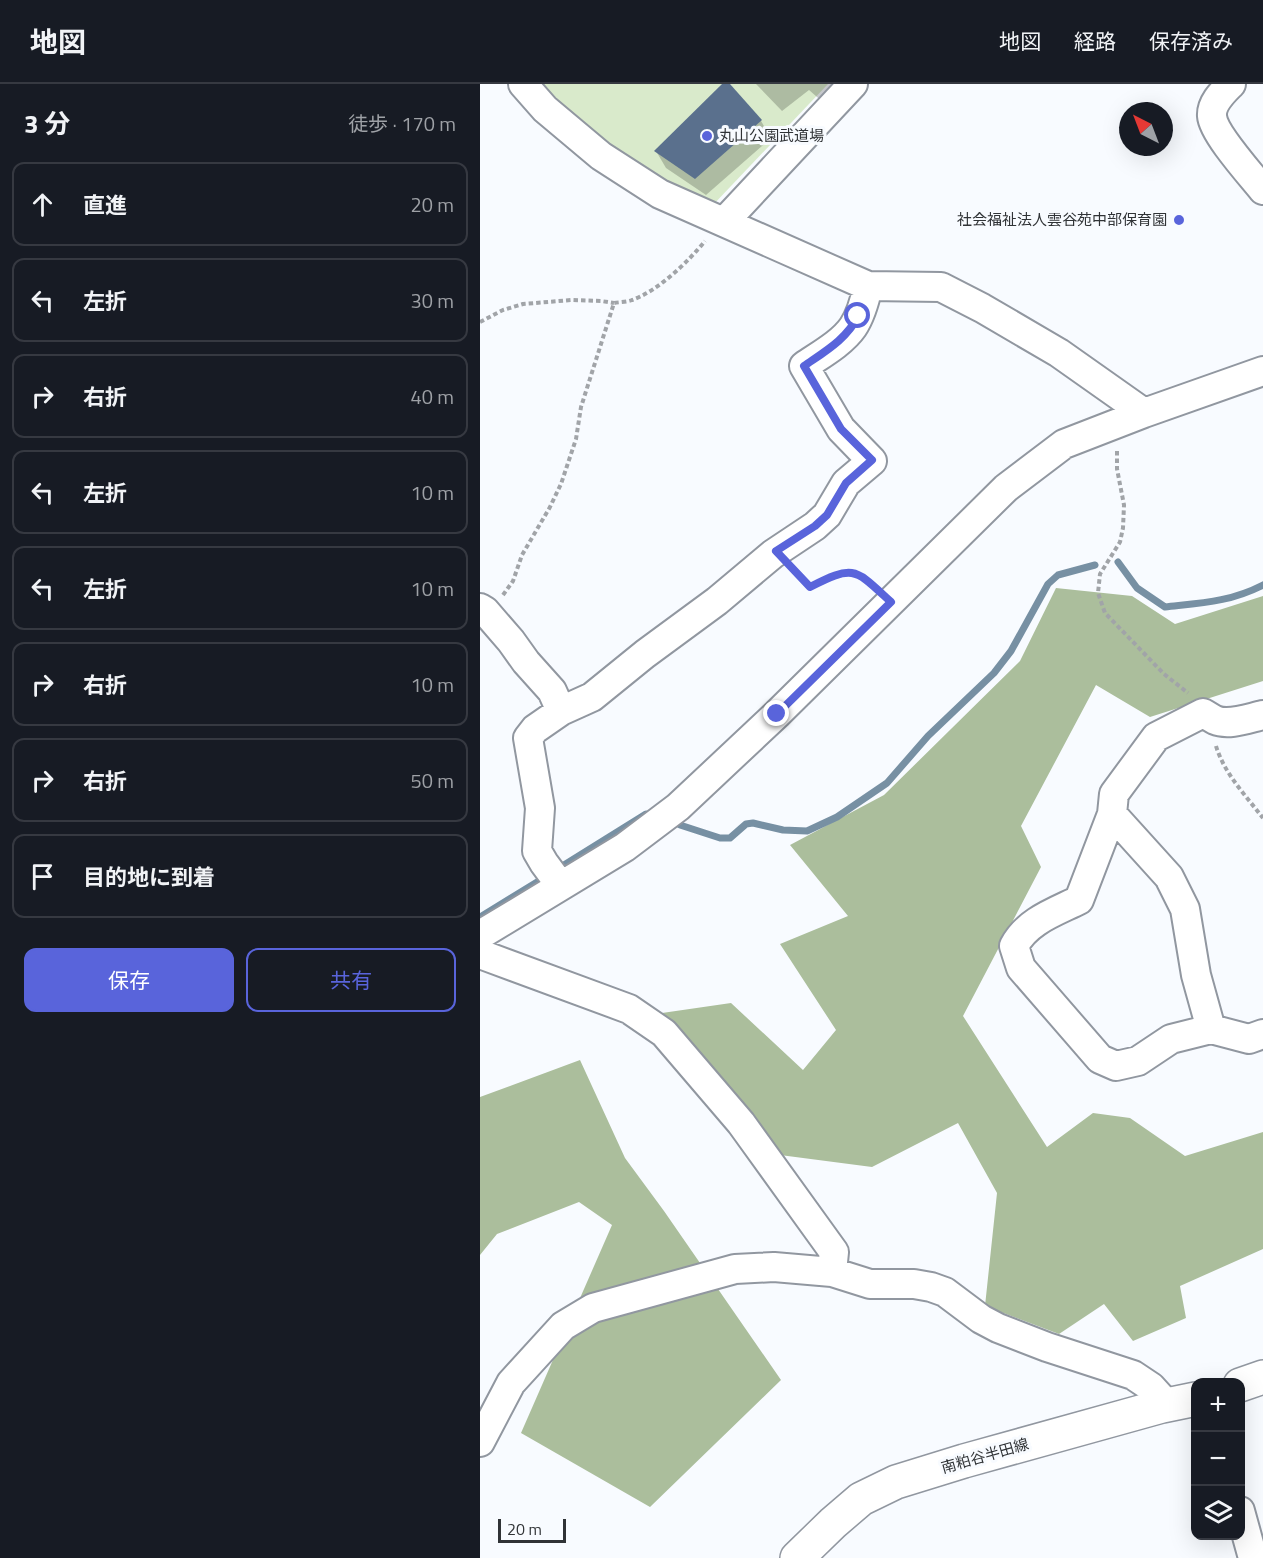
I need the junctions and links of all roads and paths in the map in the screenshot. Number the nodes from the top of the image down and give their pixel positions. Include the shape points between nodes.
1 (524, 84) edge
2 (853, 84) edge
3 (1231, 84) edge
4 (1263, 190) edge
5 (721, 221) junction
6 (867, 286) junction
7 (614, 303) junction
8 (480, 322) edge
9 (1263, 371) edge
10 (1144, 413) junction
11 (1116, 424) junction
12 (776, 551) junction
13 (891, 602) junction
14 (483, 610) edge
15 (561, 711) junction
16 (1263, 715) edge
17 (1209, 716) junction
18 (1112, 813) junction
19 (1263, 818) edge
20 (561, 886) junction
21 (480, 935) edge
22 (480, 954) edge
23 (1211, 1029) junction
24 (1263, 1034) edge
25 (832, 1272) junction
26 (1263, 1377) edge
27 (1245, 1383) edge
28 (1191, 1400) edge
29 (1162, 1407) junction
30 (480, 1442) edge
31 (1245, 1529) edge
32 (797, 1558) edge
33 (1253, 1558) edge

1 - 5 street via 545,109 601,156 660,194
2 - 5 street
3 - 4 street via 1214,106 1212,116 1217,132
5 - 6 street
5 - 7 path via 696,252 662,282 632,300
6 - 10 street via 941,287 1059,353
6 - 12 street via 864,305 853,327 804,366 841,429 872,460 846,483 821,521
7 - 8 path via 571,300 524,304
7 - 14 path via 561,484 522,555 513,581 493,609
9 - 10 street
10 - 11 street
11 - 13 street via 1064,444 1006,488
11 - 17 path via 1123,528 1120,542 1100,573 1098,593 1105,614
12 - 13 path via 810,587 836,575 855,573
12 - 15 street via 592,697
13 - 20 street via 678,807 625,847
14 - 15 street via 552,691
15 - 20 street via 528,738 540,808 537,850
16 - 17 street via 1223,722
17 - 18 street via 1156,737 1114,794
17 - 19 path via 1220,758
18 - 23 street via 1169,877 1185,909 1196,975
18 - 23 street via 1079,900 1037,921 1019,936 1014,946 1021,968 1100,1059 1116,1066 1138,1061 1171,1039
20 - 21 street
22 - 25 street via 629,1009 664,1033 741,1123 804,1209 834,1252
23 - 24 street via 1249,1039
25 - 29 street via 870,1284 914,1284 945,1292 998,1328 1133,1375 1161,1398
25 - 30 street via 774,1267 735,1269 593,1308 563,1326 511,1383
26 - 27 main road
28 - 29 main road, 南粕谷半田線
29 - 32 main road, 南粕谷半田線 via 896,1482 861,1499
31 - 33 street

